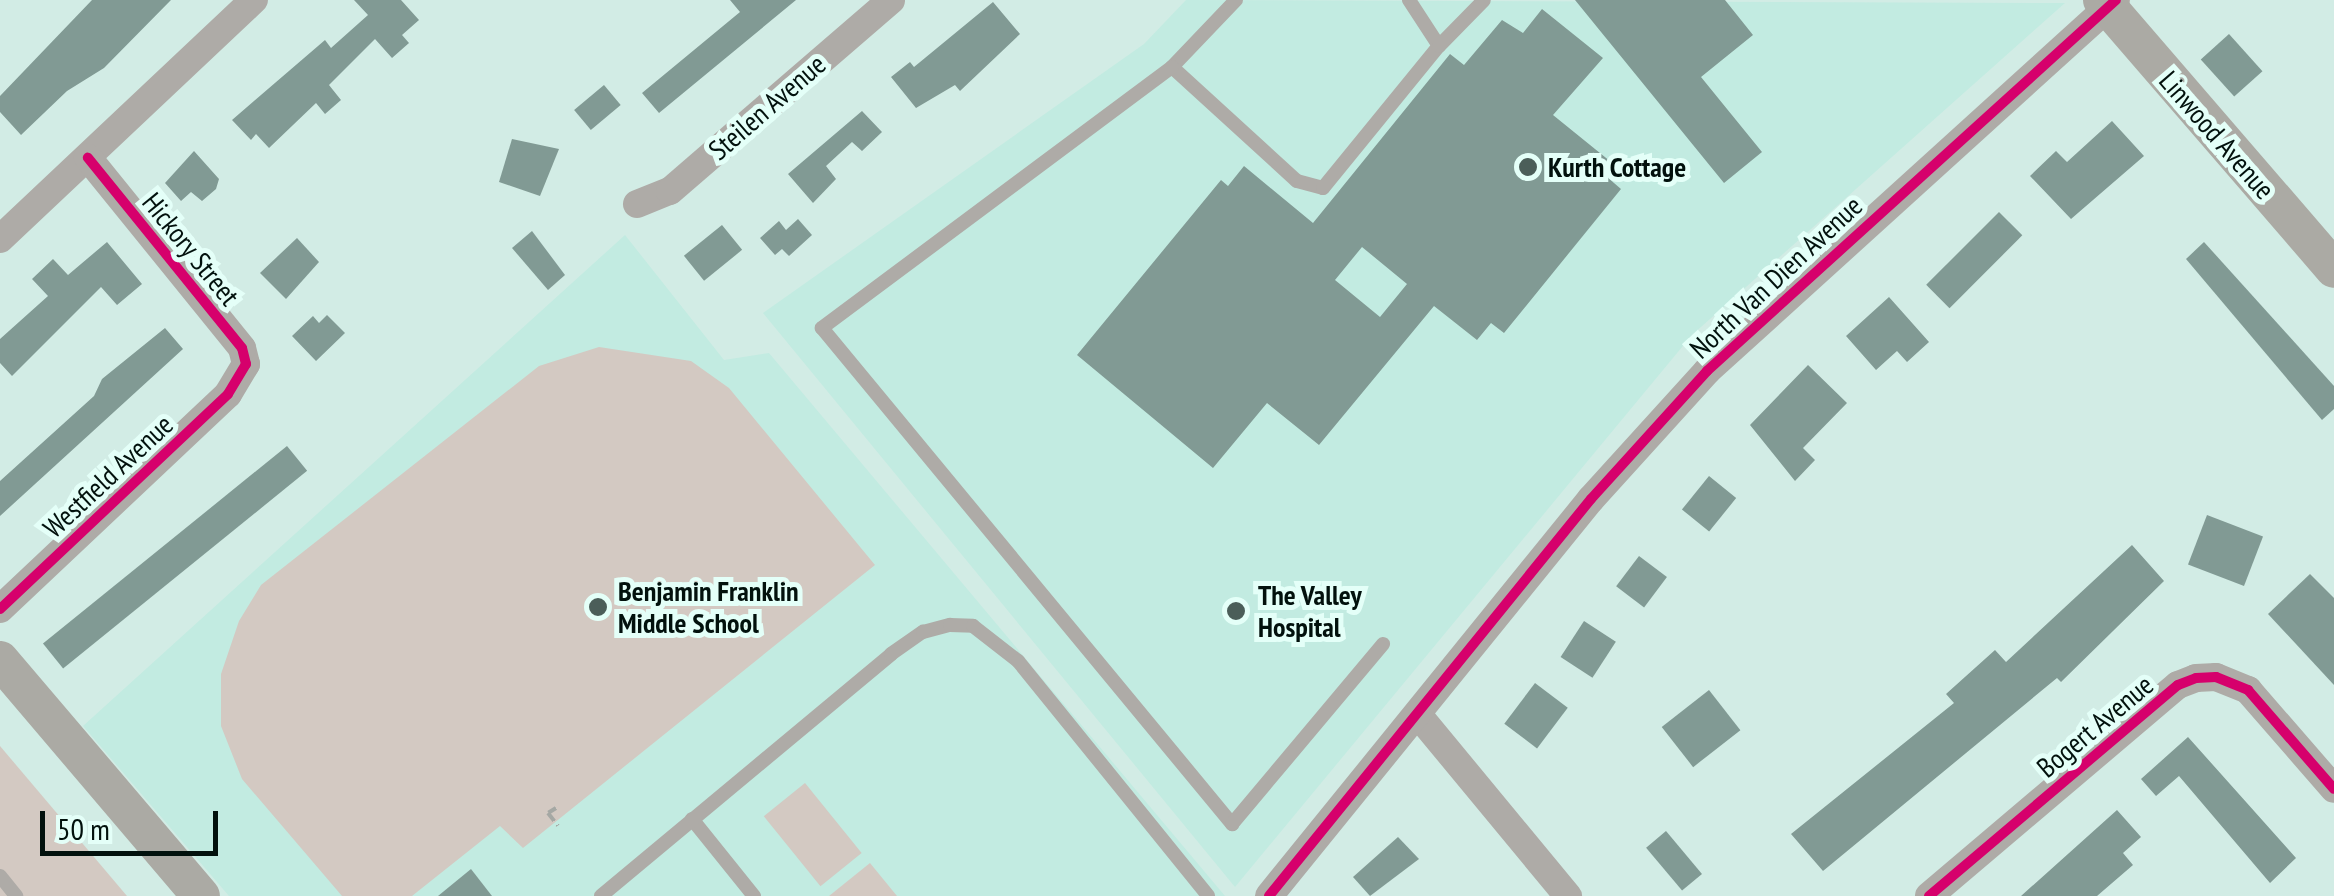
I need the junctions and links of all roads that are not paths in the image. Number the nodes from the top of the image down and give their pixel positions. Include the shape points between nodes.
1 (254, 0) edge
2 (891, 0) edge
3 (1236, 0) edge
4 (1409, 0) edge
5 (1484, 0) edge
6 (2109, 2) edge
7 (1440, 46) junction
8 (1172, 68) junction
9 (88, 158) junction
10 (637, 204) dead end
11 (0, 239) edge
12 (2334, 269) edge
13 (243, 374) joint
14 (0, 608) edge
15 (1382, 644) dead end
16 (0, 660) edge
17 (1419, 716) junction
18 (2334, 790) edge
19 (692, 819) junction
20 (0, 876) edge
21 (13, 894) edge
22 (201, 896) edge
23 (601, 896) edge
24 (754, 896) edge
25 (1208, 896) edge
26 (1269, 896) edge
27 (1568, 896) edge
28 (1929, 896) edge

1 - 9 street
2 - 10 street, Steilen Avenue via 670,191
3 - 8 lane
4 - 7 lane
5 - 7 lane
6 - 12 main road, Linwood Avenue
6 - 17 street, North Van Dien Avenue via 1708,371 1591,499
7 - 8 lane via 1323,188 1297,182
8 - 15 lane via 822,328 1232,824
9 - 11 street
9 - 13 street, Hickory Street via 242,348
13 - 14 street, Westfield Avenue
16 - 22 main road
17 - 26 street, North Van Dien Avenue
17 - 27 street
18 - 28 street, Bogert Avenue via 2248,690 2216,676 2196,678 2178,686
19 - 23 lane
19 - 24 lane
19 - 25 lane via 923,632 973,626 1018,662
20 - 21 lane

